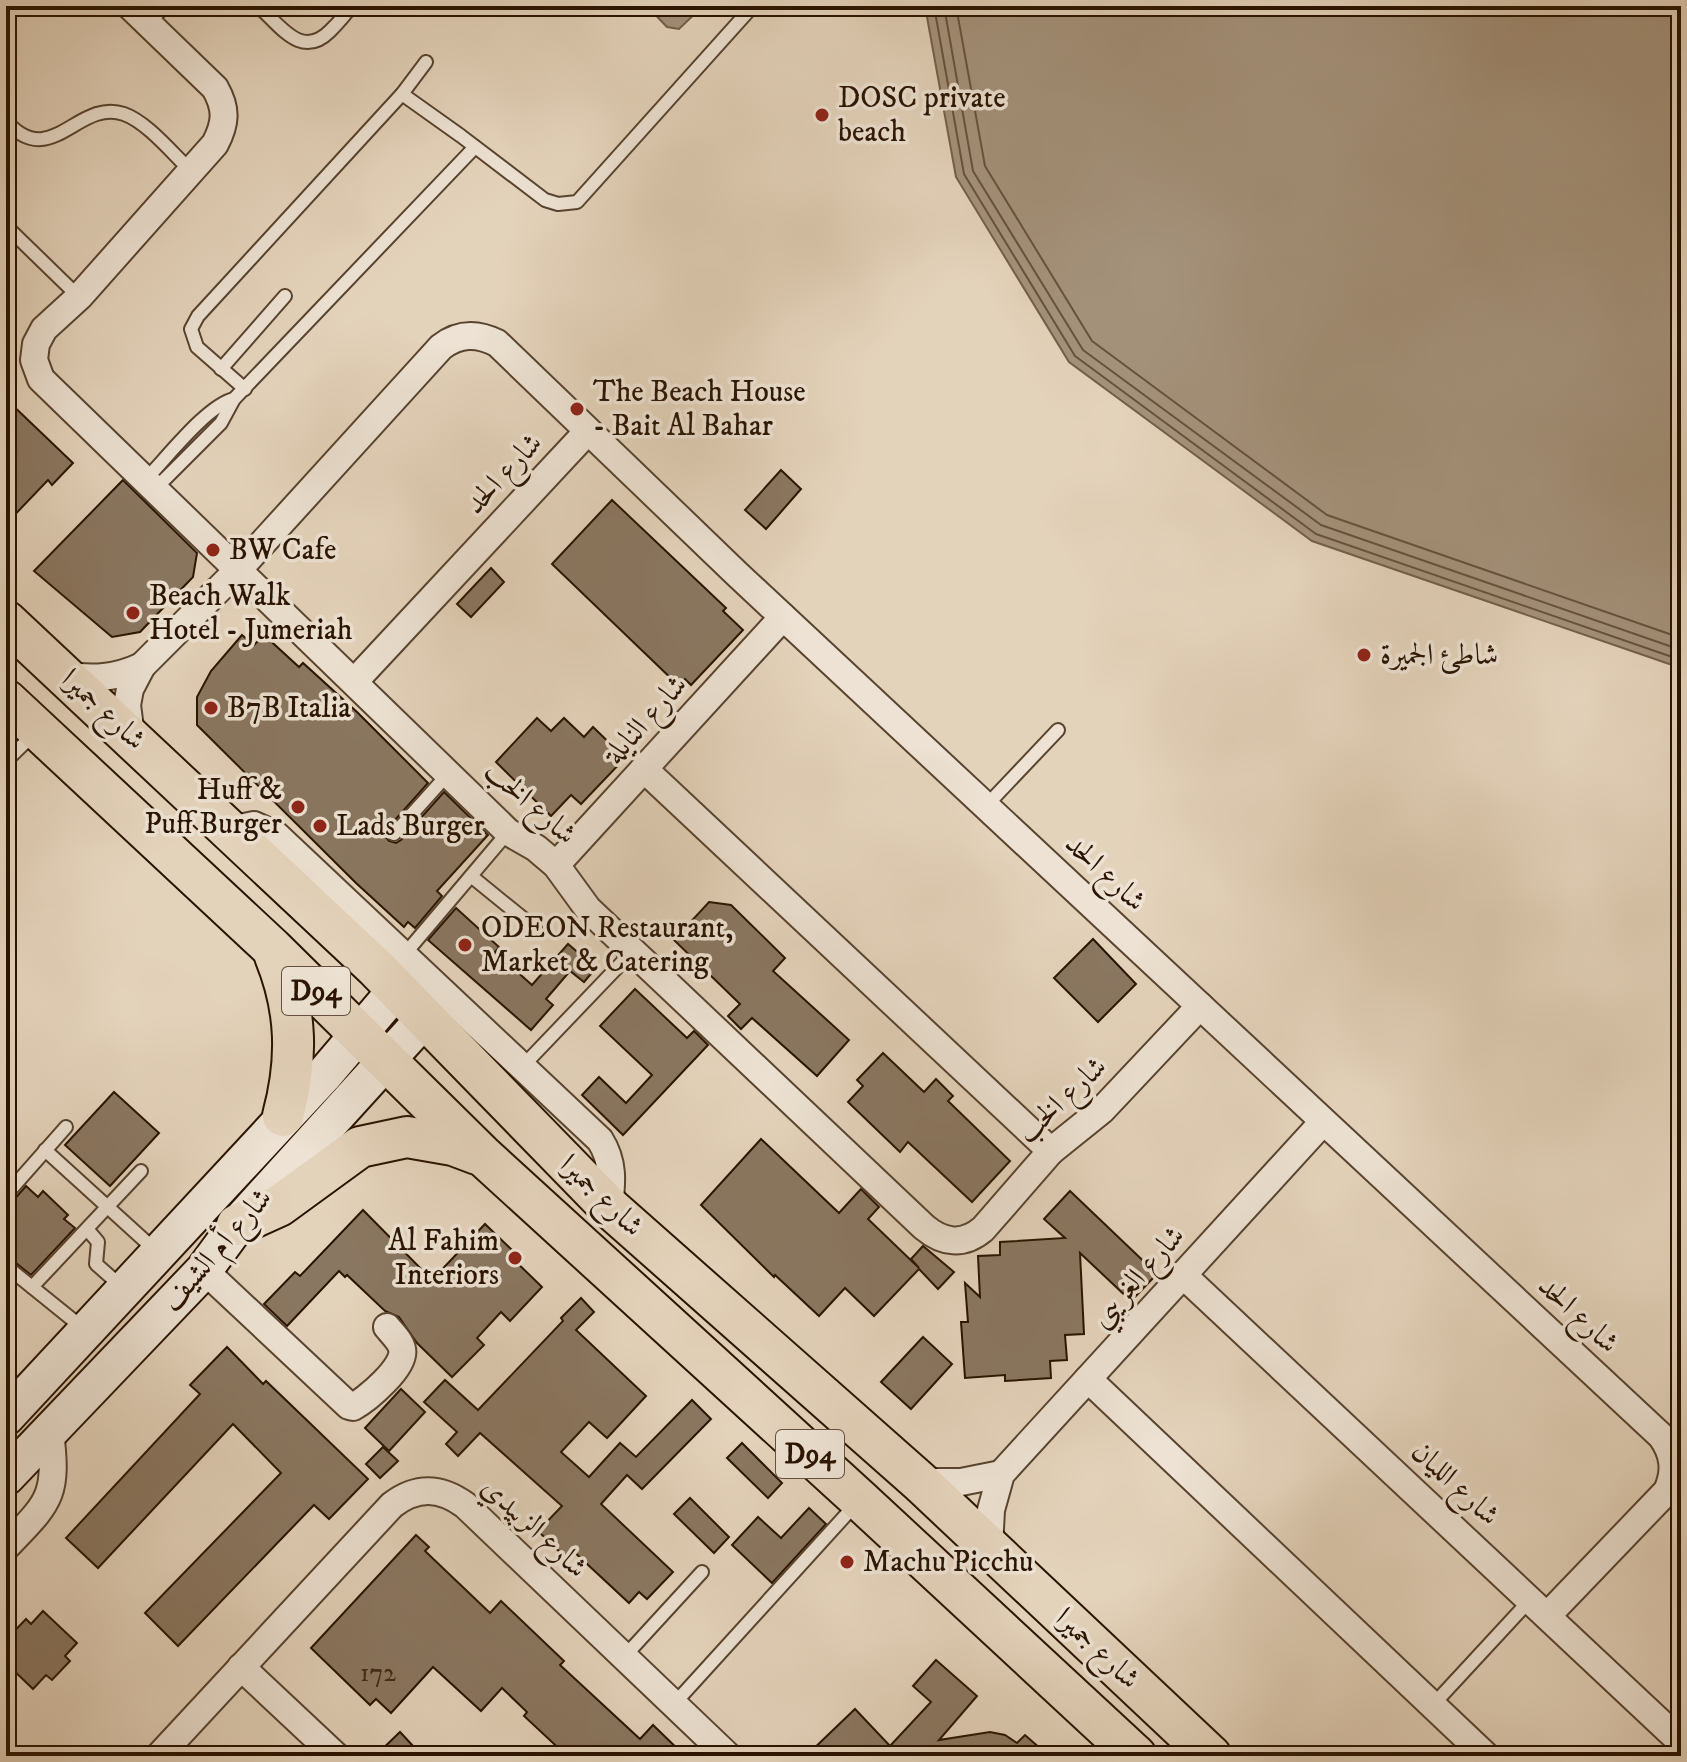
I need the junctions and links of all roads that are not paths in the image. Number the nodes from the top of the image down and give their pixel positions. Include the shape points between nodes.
1 (351, 6) edge
2 (753, 6) edge
3 (265, 8) edge
4 (148, 12) edge
5 (426, 62) dead end
6 (402, 94) junction
7 (6, 121) edge
8 (475, 147) junction
9 (191, 171) junction
10 (6, 226) edge
11 (285, 296) dead end
12 (79, 297) junction
13 (221, 369) junction
14 (245, 389) junction
15 (588, 431) junction
16 (150, 484) junction
17 (238, 570) junction
18 (783, 617) junction
19 (6, 621) edge
20 (142, 666) junction
21 (65, 675) junction
22 (354, 682) junction
23 (6, 700) edge
24 (38, 730) junction
25 (1058, 730) dead end
26 (131, 736) junction
27 (6, 761) edge
28 (644, 769) junction
29 (448, 774) junction
30 (986, 806) junction
31 (508, 832) junction
32 (394, 834) dead end
33 (556, 865) junction
34 (471, 876) junction
35 (535, 928) dead end
36 (272, 948) junction
37 (632, 952) junction
38 (400, 972) junction
39 (1200, 1006) junction
40 (425, 1018) junction
41 (373, 1048) junction
42 (522, 1067) junction
43 (283, 1116) junction
44 (1323, 1122) junction
45 (66, 1127) dead end
46 (45, 1150) junction
47 (1051, 1151) junction
48 (482, 1155) junction
49 (141, 1171) dead end
50 (6, 1195) edge
51 (106, 1206) junction
52 (609, 1207) junction
53 (237, 1225) junction
54 (87, 1229) junction
55 (157, 1253) junction
56 (6, 1266) edge
57 (204, 1270) junction
58 (1183, 1275) junction
59 (32, 1287) junction
60 (124, 1289) junction
61 (387, 1327) dead end
62 (86, 1330) junction
63 (1088, 1379) junction
64 (19, 1391) edge
65 (6, 1417) edge
66 (50, 1431) junction
67 (1677, 1464) edge
68 (1001, 1474) junction
69 (6, 1477) edge
70 (920, 1482) junction
71 (860, 1500) junction
72 (6, 1547) edge
73 (989, 1547) junction
74 (702, 1572) dead end
75 (1539, 1607) junction
76 (624, 1657) junction
77 (241, 1667) junction
78 (674, 1704) junction
79 (1432, 1706) junction
80 (1681, 1742) edge
81 (159, 1756) edge
82 (336, 1756) edge
83 (728, 1756) edge
84 (1136, 1756) edge
85 (1211, 1756) edge
86 (1486, 1756) edge

1 - 3 lane via 323,38 305,43 289,36
2 - 8 lane via 577,202 545,200
4 - 9 street via 222,100 223,130
5 - 6 lane
6 - 8 lane
6 - 13 lane via 198,316 192,339
7 - 9 lane via 40,139 55,138 90,114 124,114
8 - 14 lane
9 - 12 street
10 - 12 lane
11 - 13 lane
12 - 16 street, شارع الخب via 44,329 36,344 34,360 41,379
13 - 14 lane
14 - 16 lane via 221,423
15 - 17 street via 497,343 478,336 458,337 441,347
15 - 18 street, شارع الحد
15 - 22 street, شارع الحد
16 - 17 street, شارع الخب
17 - 20 street
17 - 22 street, شارع الخب
18 - 28 street, شارع النايلة
18 - 30 street, شارع الحد
19 - 21 main road, شارع جميرا / D94
20 - 21 street via 97,679
20 - 26 street via 127,705
21 - 26 main road, شارع جميرا / D94
22 - 29 street, شارع الخب
23 - 24 main road, شارع جميرا / D94
24 - 27 lane
24 - 36 main road, شارع جميرا / D94
25 - 30 lane
26 - 38 main road, شارع جميرا / D94 via 230,830
28 - 33 street, شارع النايلة
28 - 47 street
29 - 31 street, شارع الخب
29 - 32 lane
30 - 39 street, شارع الحد
31 - 33 street, شارع الخب
31 - 34 lane
33 - 37 street, شارع الخب via 583,904
34 - 35 lane
34 - 38 lane
36 - 41 main road, شارع جميرا / D94
36 - 43 main road via 293,1013 292,1083
37 - 42 lane
37 - 47 street, شارع الخب via 934,1236 955,1241 975,1236
38 - 40 main road, شارع جميرا / D94
38 - 41 main road, شارع أم الشيف
38 - 42 street
39 - 44 street, شارع الحد
39 - 47 street, شارع الخب via 1102,1110
40 - 41 main road, شارع أم الشيف
40 - 52 main road, شارع جميرا / D94
41 - 43 main road, شارع أم الشيف
41 - 48 main road, شارع جميرا / D94
41 - 53 main road, شارع أم الشيف
42 - 52 street via 604,1147 612,1166
43 - 55 main road, شارع أم الشيف
44 - 58 street, شارع الغريبي
44 - 67 street, شارع الحد via 1661,1436
45 - 46 lane
46 - 50 lane
46 - 51 lane
48 - 53 main road via 427,1139 380,1141 360,1147 279,1206
48 - 71 main road, شارع جميرا / D94
49 - 51 lane
51 - 54 lane
51 - 55 lane
52 - 70 main road, شارع جميرا / D94
53 - 57 main road, شارع أم الشيف
54 - 59 lane
54 - 60 lane via 98,1242 96,1264
55 - 60 main road, شارع أم الشيف
56 - 59 lane
57 - 61 street via 349,1406 366,1399 402,1359 402,1349
57 - 66 main road, شارع أم الشيف
58 - 63 street, شارع الغريبي
58 - 75 street, شارع الليان
59 - 62 lane
60 - 62 main road, شارع أم الشيف
62 - 64 main road, شارع أم الشيف
63 - 68 street, شارع الغريبي
63 - 79 street
64 - 65 main road, شارع أم الشيف
66 - 69 main road, شارع أم الشيف
66 - 72 street via 54,1461 49,1494 44,1507
67 - 75 street, شارع الحد via 1667,1491
68 - 70 street via 961,1482
68 - 73 street, شارع الغريبي via 991,1510
70 - 73 main road, شارع جميرا / D94
71 - 78 lane
71 - 84 main road, شارع جميرا / D94
73 - 85 main road, شارع جميرا / D94
74 - 76 lane
75 - 79 lane
75 - 80 street, شارع الليان
76 - 77 street, شارع الزبيدي via 465,1505 444,1493 420,1491 392,1505
76 - 78 street, شارع الزبيدي
77 - 81 street, شارع الزبيدي
77 - 82 street
78 - 83 street, شارع الزبيدي
79 - 86 street

